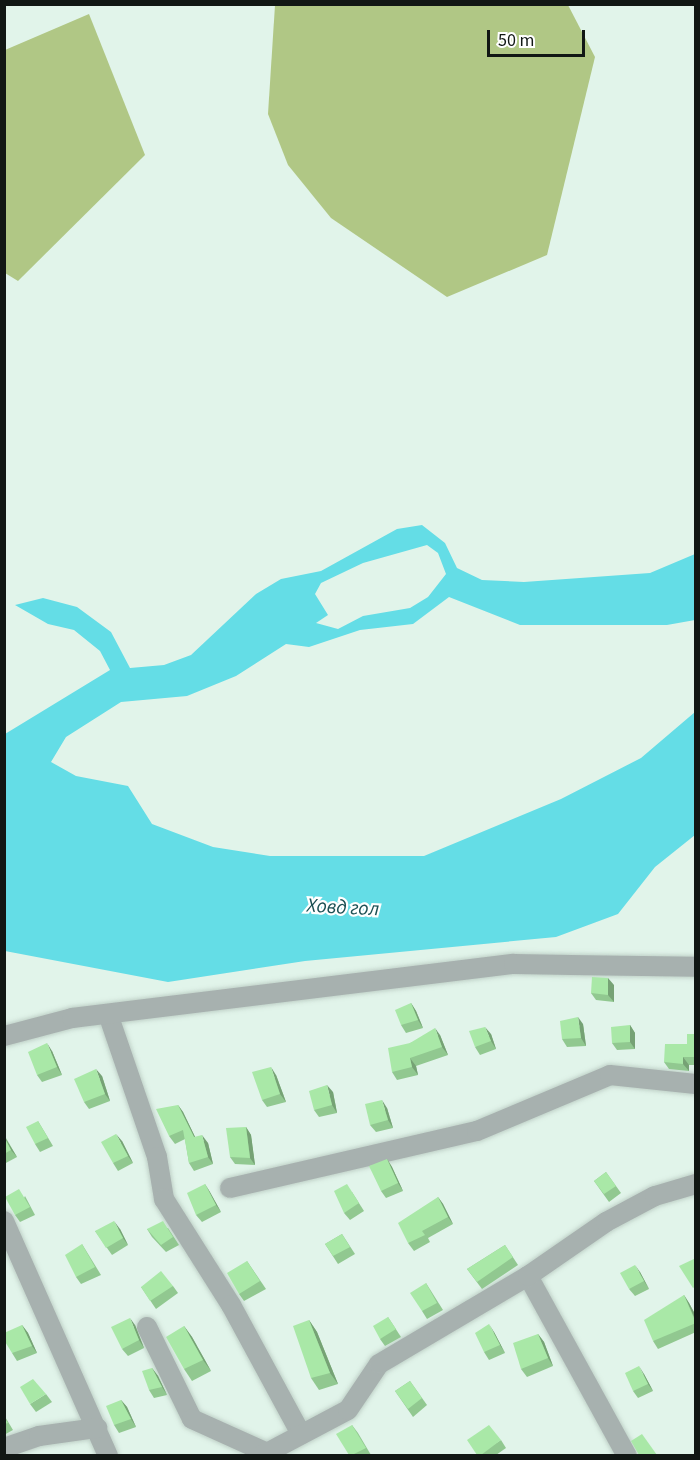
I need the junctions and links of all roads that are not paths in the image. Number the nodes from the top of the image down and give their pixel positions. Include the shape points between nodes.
1 (696, 967) edge
2 (108, 1014) junction
3 (4, 1036) edge
4 (696, 1084) edge
5 (696, 1184) edge
6 (230, 1188) dead end
7 (4, 1221) edge
8 (528, 1276) junction
9 (147, 1328) dead end
10 (97, 1428) junction
11 (301, 1434) junction
12 (4, 1448) edge
13 (263, 1454) edge
14 (108, 1455) edge
15 (627, 1455) edge

1 - 2 street via 514,964
2 - 3 street
2 - 11 street via 157,1157 164,1198 231,1305
4 - 6 street via 610,1075 477,1131
5 - 8 street via 655,1196 606,1222
7 - 10 street
8 - 11 street via 379,1364 348,1410
8 - 15 street
9 - 13 street via 192,1419
10 - 12 street via 39,1436
10 - 14 street
11 - 13 street

